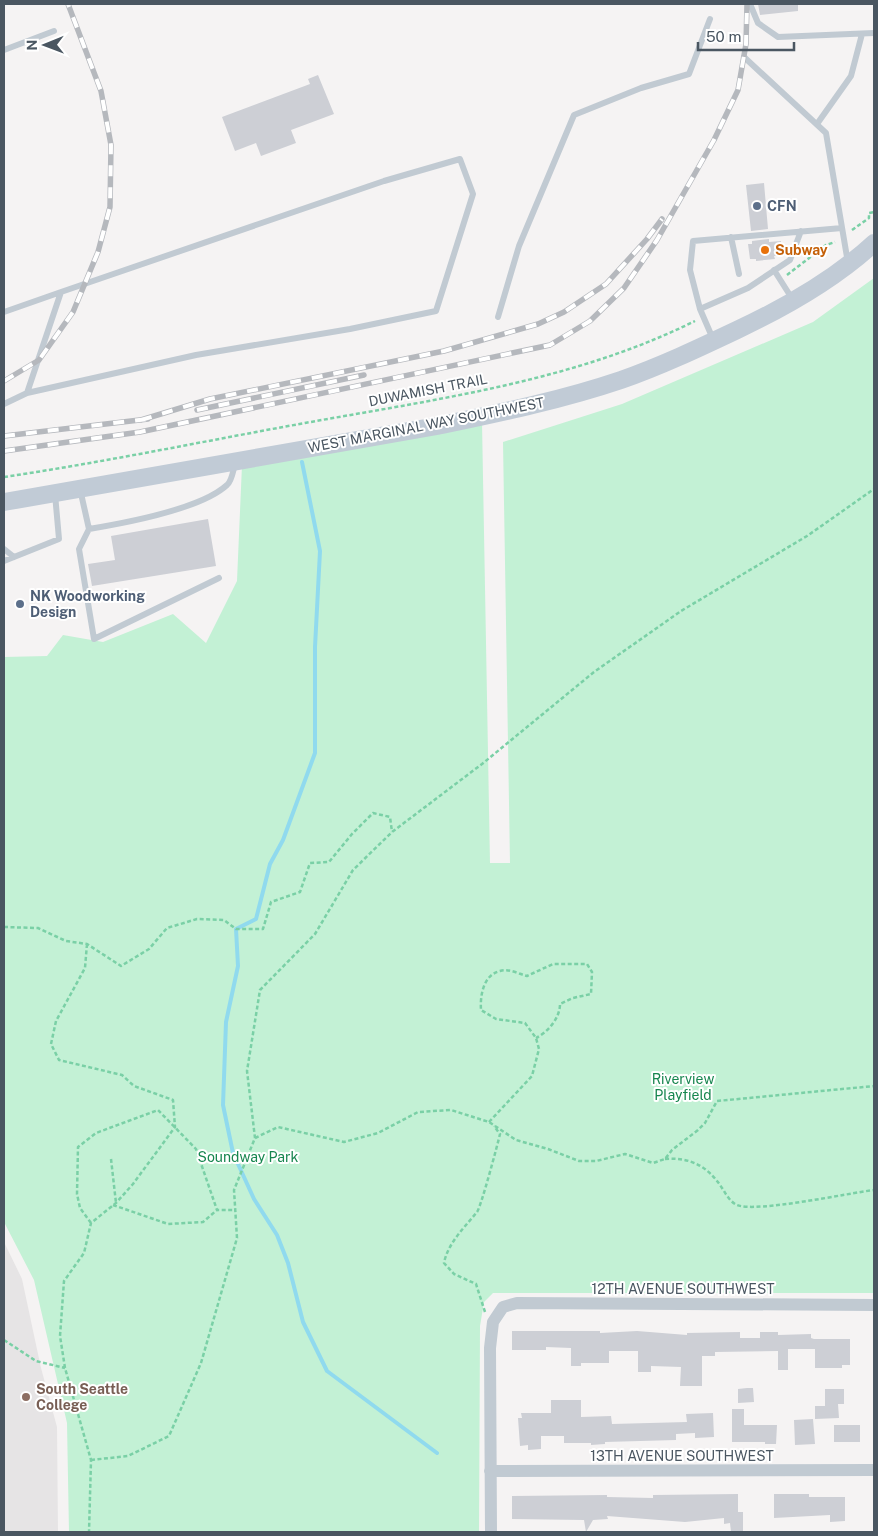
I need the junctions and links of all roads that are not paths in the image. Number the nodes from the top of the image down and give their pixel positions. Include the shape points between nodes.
1 (750, 4) edge
2 (710, 19) dead end
3 (54, 31) dead end
4 (874, 33) edge
5 (862, 34) junction
6 (4, 50) edge
7 (744, 57) dead end
8 (817, 124) junction
9 (842, 228) junction
10 (801, 231) junction
11 (731, 237) junction
12 (874, 243) edge
13 (849, 267) junction
14 (774, 270) junction
15 (739, 274) dead end
16 (61, 292) junction
17 (793, 301) junction
18 (700, 309) junction
19 (4, 312) edge
20 (498, 317) dead end
21 (714, 341) junction
22 (27, 393) junction
23 (4, 404) edge
24 (236, 461) junction
25 (80, 488) junction
26 (55, 493) junction
27 (4, 502) edge
28 (89, 528) junction
29 (4, 549) edge
30 (14, 557) junction
31 (4, 561) edge
32 (219, 578) dead end
33 (874, 1305) edge
34 (874, 1470) edge
35 (490, 1471) junction
36 (491, 1532) edge

1 - 5 lane via 758,23 778,37
2 - 20 lane via 689,74 641,88 574,115 519,246
3 - 6 lane
4 - 5 lane
5 - 8 lane via 851,76
7 - 8 lane
8 - 9 lane via 826,133
9 - 10 lane
9 - 13 lane
10 - 11 lane
10 - 14 lane via 790,260
11 - 15 lane
11 - 18 lane via 693,241 690,270
12 - 13 main road, WEST MARGINAL WAY SOUTHWEST
13 - 17 main road, WEST MARGINAL WAY SOUTHWEST
14 - 17 lane
14 - 18 lane via 748,288
16 - 19 lane
16 - 22 lane
16 - 22 lane via 460,159 473,194 436,310 196,356
17 - 21 main road, WEST MARGINAL WAY SOUTHWEST
18 - 21 lane
21 - 24 main road, WEST MARGINAL WAY SOUTHWEST via 621,380 502,413
22 - 23 lane
24 - 25 main road, WEST MARGINAL WAY SOUTHWEST
24 - 28 lane via 229,484 213,495 183,507
25 - 26 main road, WEST MARGINAL WAY SOUTHWEST
25 - 28 lane
26 - 27 main road, WEST MARGINAL WAY SOUTHWEST
26 - 30 lane via 59,539
28 - 32 lane via 79,549 94,639
29 - 30 lane
30 - 31 lane
33 - 35 street, 12TH AVENUE SOUTHWEST via 517,1303 502,1307 496,1316 490,1348
34 - 35 street, 13TH AVENUE SOUTHWEST
35 - 36 street

